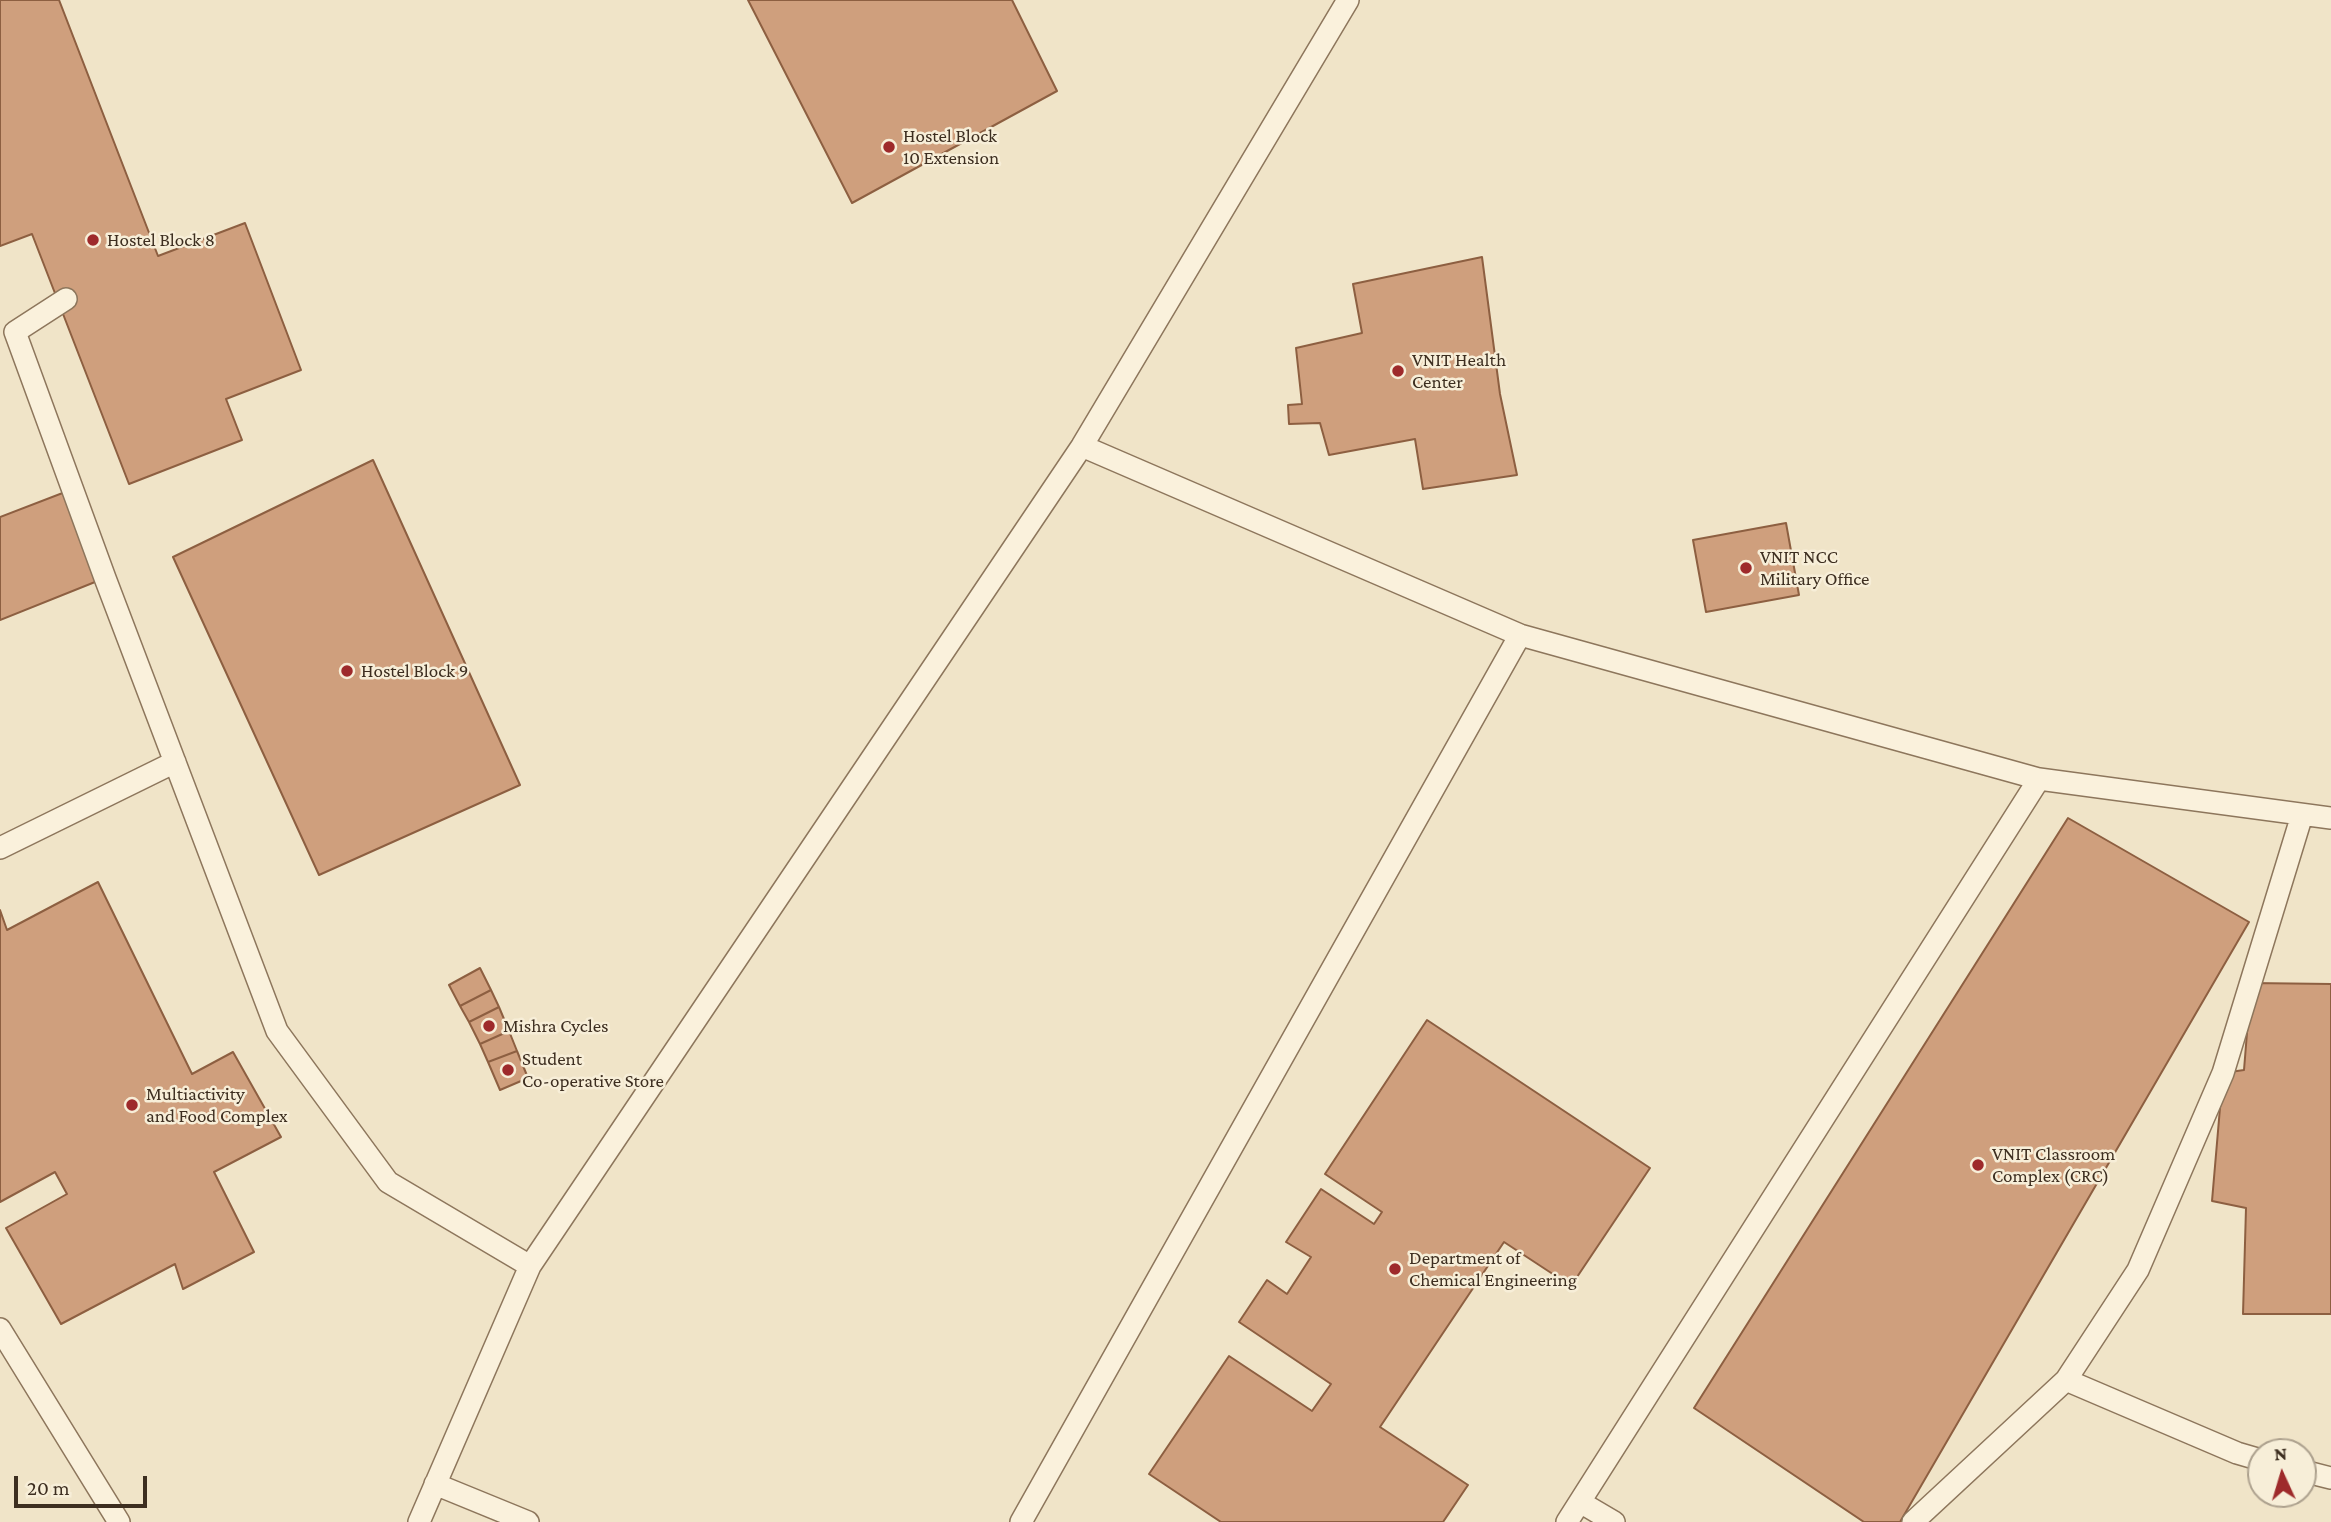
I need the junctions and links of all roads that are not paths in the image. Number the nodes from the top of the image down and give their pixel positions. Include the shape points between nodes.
1 (1348, 0) edge
2 (66, 299) dead end
3 (1082, 446) junction
4 (1520, 635) junction
5 (176, 762) junction
6 (2039, 779) junction
7 (2302, 815) junction
8 (2331, 818) edge
9 (0, 848) edge
10 (530, 1266) junction
11 (0, 1329) edge
12 (2066, 1380) junction
13 (2247, 1456) edge
14 (435, 1484) junction
15 (1580, 1502) junction
16 (119, 1522) edge
17 (419, 1522) edge
18 (528, 1522) edge
19 (1021, 1522) edge
20 (1567, 1522) edge
21 (1614, 1522) edge
22 (1913, 1522) edge

1 - 3 lane
2 - 5 lane via 15,332
3 - 4 lane
3 - 10 lane
4 - 6 lane
4 - 19 lane
5 - 9 lane
5 - 10 lane via 277,1031 388,1182
6 - 7 lane
6 - 15 lane
7 - 8 lane
7 - 12 lane via 2223,1073 2138,1270
10 - 14 lane
11 - 16 lane
12 - 13 lane
12 - 22 lane
14 - 17 lane
14 - 18 lane
15 - 20 lane
15 - 21 lane

